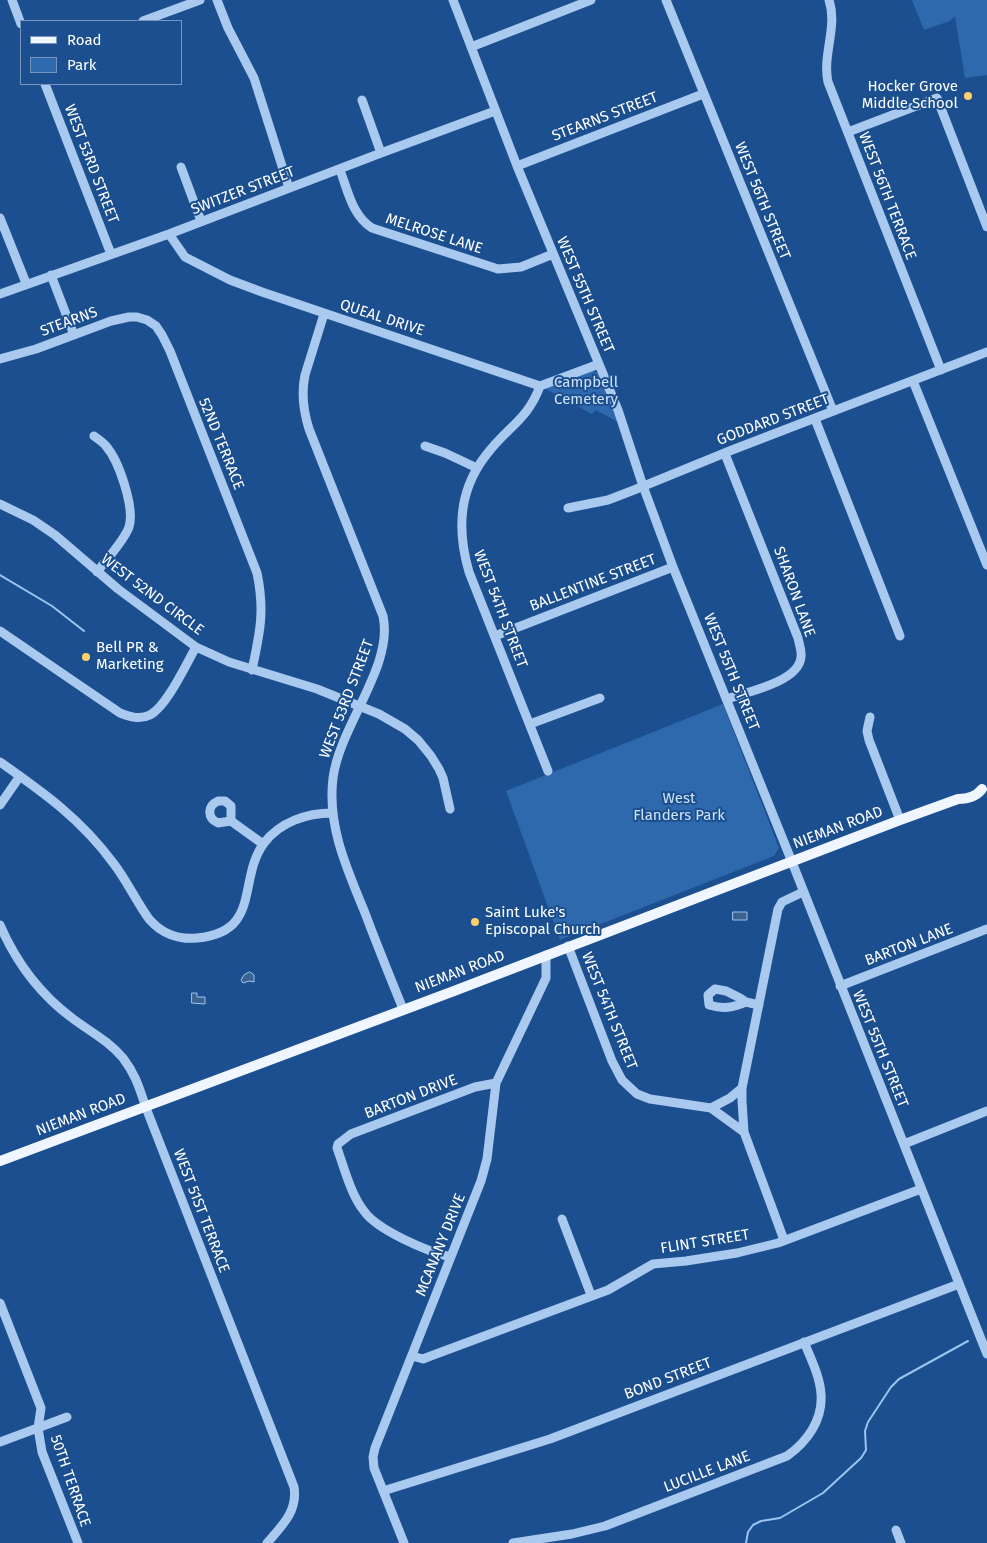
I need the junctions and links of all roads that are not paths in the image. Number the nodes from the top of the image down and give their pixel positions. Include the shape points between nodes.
1 (12, 0) edge
2 (200, 0) edge
3 (218, 0) edge
4 (453, 0) edge
5 (591, 0) edge
6 (666, 0) edge
7 (829, 0) edge
8 (146, 20) edge
9 (20, 21) edge
10 (471, 47) junction
11 (45, 85) edge
12 (703, 94) junction
13 (362, 100) dead end
14 (496, 111) junction
15 (848, 132) junction
16 (380, 153) junction
17 (517, 166) junction
18 (181, 167) dead end
19 (340, 170) junction
20 (290, 188) junction
21 (0, 218) edge
22 (201, 222) junction
23 (987, 226) edge
24 (168, 234) junction
25 (111, 254) junction
26 (553, 254) junction
27 (51, 275) junction
28 (26, 284) junction
29 (0, 294) edge
30 (324, 314) junction
31 (147, 320) joint
32 (74, 335) junction
33 (987, 352) edge
34 (0, 359) edge
35 (598, 364) junction
36 (941, 370) junction
37 (913, 381) junction
38 (540, 386) junction
39 (833, 411) junction
40 (815, 419) junction
41 (94, 436) dead end
42 (425, 446) dead end
43 (725, 454) junction
44 (477, 468) junction
45 (643, 486) junction
46 (0, 504) edge
47 (568, 508) dead end
48 (987, 565) edge
49 (673, 567) junction
50 (97, 572) junction
51 (0, 631) edge
52 (495, 636) junction
53 (900, 636) dead end
54 (196, 646) junction
55 (252, 670) junction
56 (600, 698) dead end
57 (727, 699) junction
58 (359, 706) junction
59 (870, 717) dead end
60 (530, 724) junction
61 (0, 762) edge
62 (548, 770) dead end
63 (20, 776) junction
64 (985, 788) edge
65 (0, 805) edge
66 (450, 809) dead end
67 (332, 813) junction
68 (900, 820) junction
69 (231, 821) dead end
70 (264, 844) junction
71 (792, 862) junction
72 (803, 892) junction
73 (0, 925) edge
74 (987, 930) edge
75 (568, 946) junction
76 (546, 955) junction
77 (840, 986) junction
78 (746, 1002) dead end
79 (759, 1005) junction
80 (403, 1009) junction
81 (496, 1083) junction
82 (742, 1088) junction
83 (146, 1106) junction
84 (711, 1108) junction
85 (987, 1111) edge
86 (744, 1132) junction
87 (904, 1144) junction
88 (0, 1161) edge
89 (921, 1189) junction
90 (562, 1219) dead end
91 (784, 1240) junction
92 (451, 1257) junction
93 (959, 1284) junction
94 (591, 1295) junction
95 (0, 1303) edge
96 (804, 1342) junction
97 (987, 1354) edge
98 (412, 1356) junction
99 (67, 1417) dead end
100 (38, 1428) junction
101 (0, 1442) edge
102 (383, 1491) junction
103 (896, 1530) dead end
104 (572, 1534) junction
105 (78, 1543) edge
106 (267, 1543) edge
107 (404, 1543) edge
108 (512, 1543) edge
109 (576, 1543) edge
110 (902, 1543) edge

1 - 9 street
2 - 8 street
3 - 20 street via 228,28 254,78
4 - 10 street, WEST 55TH STREET
5 - 10 street
6 - 12 street, WEST 56TH STREET
7 - 15 street, WEST 56TH TERRACE via 832,12 826,75
10 - 14 street, WEST 55TH STREET
11 - 25 street, WEST 53RD STREET
12 - 17 street, STEARNS STREET
12 - 39 street, WEST 56TH STREET
13 - 16 street
14 - 16 street, SWITZER STREET
14 - 17 street, WEST 55TH STREET
15 - 23 street via 936,98
15 - 36 street, WEST 56TH TERRACE
16 - 19 street, SWITZER STREET
17 - 26 street, WEST 55TH STREET
18 - 22 street
19 - 20 street, SWITZER STREET
19 - 26 street, MELROSE LANE via 354,209 372,228 498,269 521,267
20 - 22 street, SWITZER STREET
21 - 28 street
22 - 24 street, SWITZER STREET
24 - 25 street, SWITZER STREET
24 - 30 street, QUEAL DRIVE via 185,257 212,272
25 - 27 street, SWITZER STREET
26 - 35 street, WEST 55TH STREET
27 - 28 street, SWITZER STREET
27 - 32 street
28 - 29 street, SWITZER STREET
30 - 38 street, QUEAL DRIVE
30 - 58 street, WEST 53RD STREET via 303,384 304,410 385,625 382,656
31 - 32 street, STEARNS via 120,318
31 - 55 street, 52ND TERRACE via 156,326 170,351 259,584 262,618
32 - 34 street, STEARNS
33 - 36 street, GODDARD STREET
35 - 38 street
35 - 45 street, WEST 55TH STREET via 618,410
36 - 37 street, GODDARD STREET
37 - 39 street, GODDARD STREET
37 - 48 street
38 - 44 street, WEST 54TH STREET via 528,410
39 - 40 street, GODDARD STREET
40 - 43 street, GODDARD STREET
40 - 53 street
41 - 50 street via 105,445 115,462 131,515 127,532
42 - 44 street
43 - 45 street, GODDARD STREET
43 - 57 street, SHARON LANE via 798,638 802,657 797,669 786,678
44 - 52 street, WEST 54TH STREET via 461,518 463,550
45 - 47 street, GODDARD STREET via 608,500
45 - 49 street, WEST 55TH STREET
46 - 50 street, WEST 52ND CIRCLE via 47,529
49 - 52 street, BALLENTINE STREET
49 - 57 street, WEST 55TH STREET
50 - 54 street, WEST 52ND CIRCLE
51 - 54 street via 120,713 140,718 161,706
52 - 60 street, WEST 54TH STREET
54 - 55 street, WEST 52ND CIRCLE
55 - 58 street, WEST 52ND CIRCLE via 317,689
56 - 60 street
57 - 71 street, WEST 55TH STREET
58 - 66 street, WEST 52ND CIRCLE via 388,719 418,740 439,769
58 - 67 street, WEST 53RD STREET via 336,761
59 - 68 street via 869,740
60 - 62 street, WEST 54TH STREET
61 - 63 street
63 - 65 street
63 - 70 street via 84,828 114,864 149,919 176,937 207,937 225,929 235,920 245,905 256,860
64 - 68 main road, NIEMAN ROAD via 975,789 958,799
67 - 70 street via 296,819 281,827
67 - 80 street, WEST 53RD STREET via 339,846
68 - 71 main road, NIEMAN ROAD
69 - 70 street
71 - 72 street, WEST 55TH STREET
71 - 75 main road, NIEMAN ROAD
72 - 77 street, WEST 55TH STREET
72 - 79 street via 782,902 778,909
73 - 83 street, WEST 51ST TERRACE via 22,966 45,994 122,1057 134,1074
74 - 77 street, BARTON LANE
75 - 76 main road, NIEMAN ROAD
75 - 84 street, WEST 54TH STREET via 614,1067 627,1086 650,1100
76 - 80 main road, NIEMAN ROAD
76 - 81 street, MCANANY DRIVE via 546,978
77 - 87 street, WEST 55TH STREET
78 - 79 street
79 - 82 street
80 - 83 main road, NIEMAN ROAD
81 - 92 street, MCANANY DRIVE via 488,1159
81 - 92 street, BARTON DRIVE via 475,1087 351,1134 338,1144 357,1199 369,1218 423,1248
82 - 84 street
82 - 86 street
83 - 88 main road, NIEMAN ROAD
83 - 106 street, WEST 51ST TERRACE via 294,1487 294,1507 290,1516
84 - 86 street, WEST 54TH STREET
85 - 87 street
86 - 91 street
87 - 89 street, WEST 55TH STREET
89 - 91 street, FLINT STREET
89 - 93 street, WEST 55TH STREET
90 - 94 street
91 - 94 street, FLINT STREET via 737,1253 653,1264 614,1287
92 - 98 street, MCANANY DRIVE
93 - 96 street, BOND STREET
93 - 97 street, WEST 55TH STREET
94 - 98 street, FLINT STREET via 423,1359
95 - 100 street, 50TH TERRACE via 41,1408
96 - 102 street, BOND STREET via 550,1438
96 - 104 street, LUCILLE LANE via 818,1380 821,1402 812,1430 797,1449 779,1460 605,1526
98 - 102 street, MCANANY DRIVE via 373,1457
99 - 100 street
100 - 101 street
100 - 105 street, 50TH TERRACE via 42,1452
102 - 107 street, MCANANY DRIVE
103 - 110 street
104 - 108 street, LUCILLE LANE
104 - 109 street

